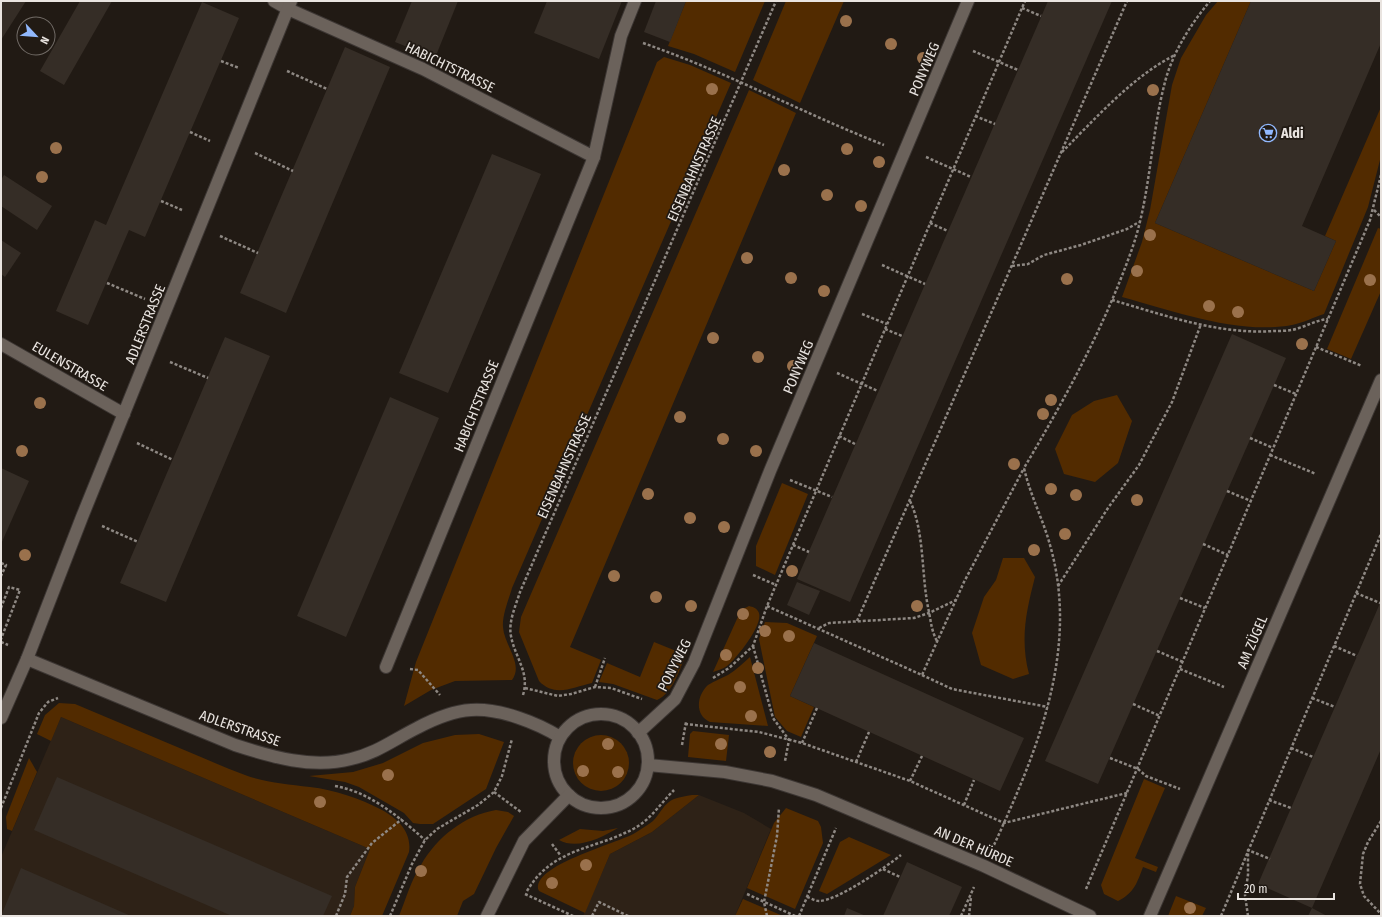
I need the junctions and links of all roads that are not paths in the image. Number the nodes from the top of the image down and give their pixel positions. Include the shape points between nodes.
1 (274, 1) edge
2 (635, 1) edge
3 (968, 1) edge
4 (290, 5) edge
5 (594, 157) junction
6 (1, 344) edge
7 (1381, 380) edge
8 (124, 414) junction
9 (27, 659) junction
10 (386, 667) road end
11 (1, 718) edge
12 (638, 733) junction
13 (560, 737) junction
14 (648, 765) junction
15 (569, 795) junction
16 (487, 916) edge
17 (1090, 916) edge
18 (1150, 916) edge

1 - 4 street, HABICHTSTRASSE
2 - 5 street, HABICHTSTRASSE via 621,36
3 - 12 street, PONYWEG via 770,471 694,663 675,699
4 - 5 street, HABICHTSTRASSE via 424,69
4 - 8 street, ADLERSTRASSE
5 - 10 street, HABICHTSTRASSE
6 - 8 street, EULENSTRASSE
7 - 18 street, AM ZÜGEL
8 - 9 street, ADLERSTRASSE
9 - 11 street, ADLERSTRASSE
9 - 13 street, ADLERSTRASSE via 235,745 293,761 319,763 349,760 374,752 418,727 472,710 494,712 538,724
12 - 13 street via 628,722 614,716 598,714 570,725
12 - 14 street via 646,748
13 - 15 street via 554,761 556,774 561,786
14 - 15 street via 644,780 636,792 624,802 611,807 596,808 581,804
14 - 17 street, AN DER HÜRDE via 725,772 781,784 844,807 984,866
15 - 16 street via 524,841

